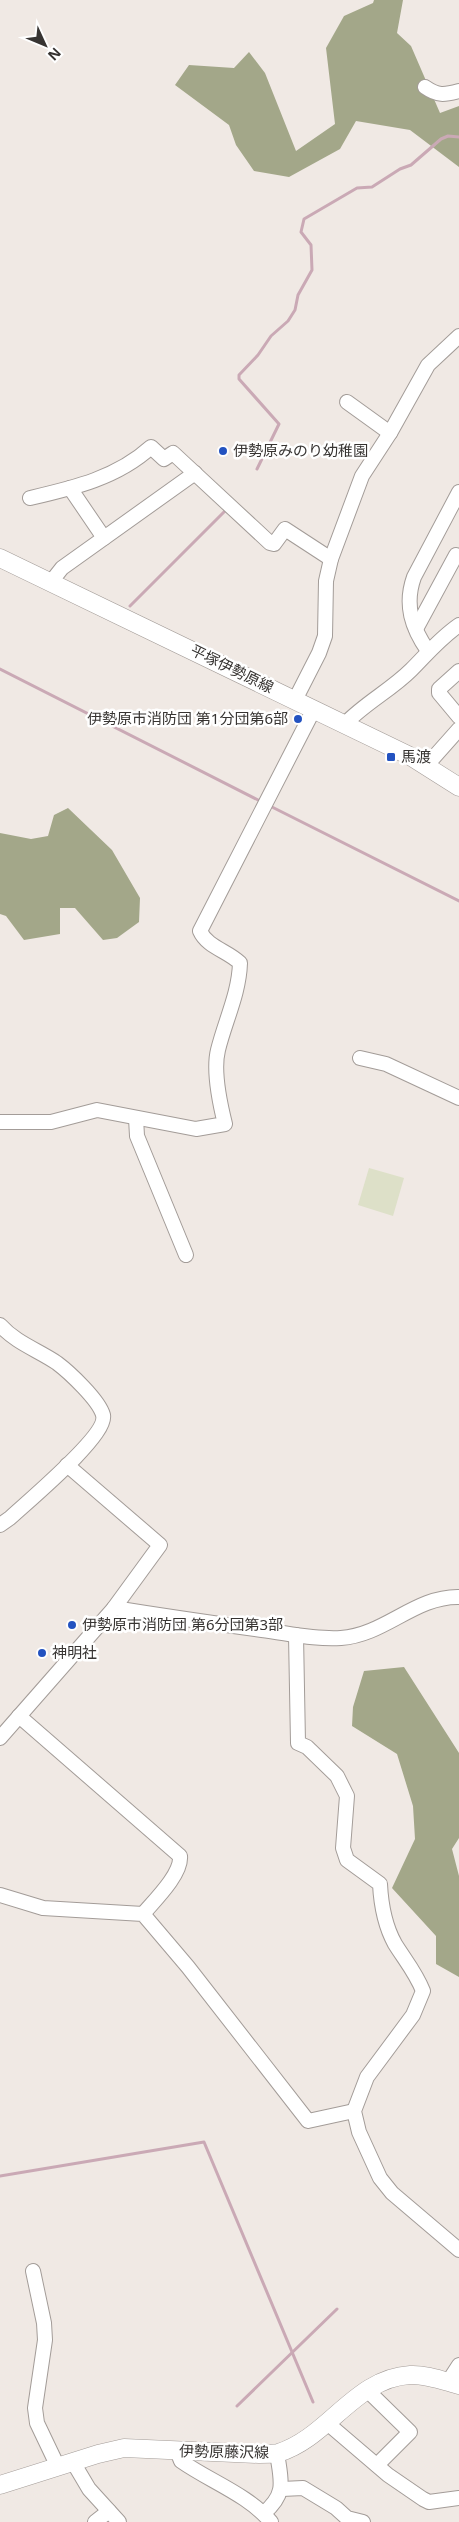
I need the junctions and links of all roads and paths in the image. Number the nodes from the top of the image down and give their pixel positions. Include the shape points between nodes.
1 (426, 87) dead end
2 (459, 92) edge
3 (459, 336) edge
4 (348, 402) dead end
5 (390, 433) junction
6 (195, 473) junction
7 (70, 488) junction
8 (459, 492) edge
9 (30, 498) dead end
10 (104, 538) junction
11 (459, 557) edge
12 (0, 558) edge
13 (332, 558) junction
14 (52, 582) junction
15 (459, 625) edge
16 (416, 629) junction
17 (428, 651) junction
18 (459, 671) edge
19 (295, 700) junction
20 (314, 709) junction
21 (459, 717) edge
22 (345, 724) junction
23 (459, 729) edge
24 (427, 765) junction
25 (459, 787) edge
26 (360, 1058) dead end
27 (459, 1098) edge
28 (136, 1118) junction
29 (0, 1122) edge
30 (186, 1255) dead end
31 (0, 1325) edge
32 (67, 1465) junction
33 (0, 1525) edge
34 (459, 1597) edge
35 (114, 1608) junction
36 (296, 1635) junction
37 (19, 1716) junction
38 (0, 1738) edge
39 (0, 1895) edge
40 (143, 1914) junction
41 (354, 2111) junction
42 (459, 2250) edge
43 (33, 2271) dead end
44 (459, 2365) edge
45 (456, 2385) edge
46 (367, 2390) junction
47 (326, 2422) junction
48 (177, 2451) junction
49 (277, 2453) junction
50 (65, 2464) junction
51 (377, 2465) junction
52 (0, 2485) edge
53 (282, 2489) junction
54 (459, 2498) edge
55 (268, 2518) edge
56 (362, 2518) edge
57 (116, 2519) edge
58 (94, 2522) edge

1 - 2 street via 436,94
3 - 5 street via 428,365
4 - 5 street
5 - 13 street via 362,476
6 - 7 street via 173,453 164,459 151,447 135,462
6 - 10 street
6 - 13 street via 270,543 274,544 285,528
7 - 9 street
7 - 10 street
8 - 16 street via 409,591 408,609
10 - 14 street via 62,568
11 - 16 street via 456,555
12 - 14 main road, 平塚伊勢原線
13 - 19 street via 326,582 325,636
14 - 19 main road, 平塚伊勢原線
15 - 17 street via 443,635
16 - 17 street
17 - 22 street via 410,671
18 - 21 street via 439,689 439,693
19 - 20 main road, 平塚伊勢原線
20 - 22 main road, 平塚伊勢原線
20 - 28 street via 200,931 204,940 240,963 240,977 217,1052 225,1124 196,1129
22 - 24 main road, 平塚伊勢原線
23 - 24 street
24 - 25 main road, 平塚伊勢原線
26 - 27 street via 386,1064
28 - 29 street via 97,1110 51,1122
28 - 30 street via 137,1136
31 - 32 street via 18,1341 73,1376 103,1415 103,1425
32 - 33 street
32 - 35 street via 160,1545
34 - 36 street via 420,1604 399,1618 342,1638
35 - 36 street
35 - 37 street
36 - 41 street via 298,1743 307,1747 337,1776 347,1796 344,1848 347,1860 380,1884 386,1924 423,1991 412,2015 367,2077
37 - 38 street
37 - 40 street via 180,1856 170,1882
39 - 40 street via 43,1908
40 - 41 street via 188,1966 308,2121
41 - 42 street via 359,2132 380,2178 392,2193
43 - 50 street via 45,2340 35,2408 38,2424
44 - 45 street
45 - 46 main road, 伊勢原藤沢線 via 411,2375 385,2380
46 - 47 main road, 伊勢原藤沢線
46 - 51 street via 410,2432
47 - 49 main road, 伊勢原藤沢線 via 296,2445
47 - 51 street
48 - 49 main road, 伊勢原藤沢線
48 - 50 main road, 伊勢原藤沢線 via 124,2448
48 - 55 street via 181,2460 193,2469 236,2493
49 - 53 street
50 - 52 main road, 伊勢原藤沢線
50 - 57 street
51 - 54 street via 429,2502
53 - 55 street
53 - 56 street via 303,2488 346,2518
57 - 58 street

